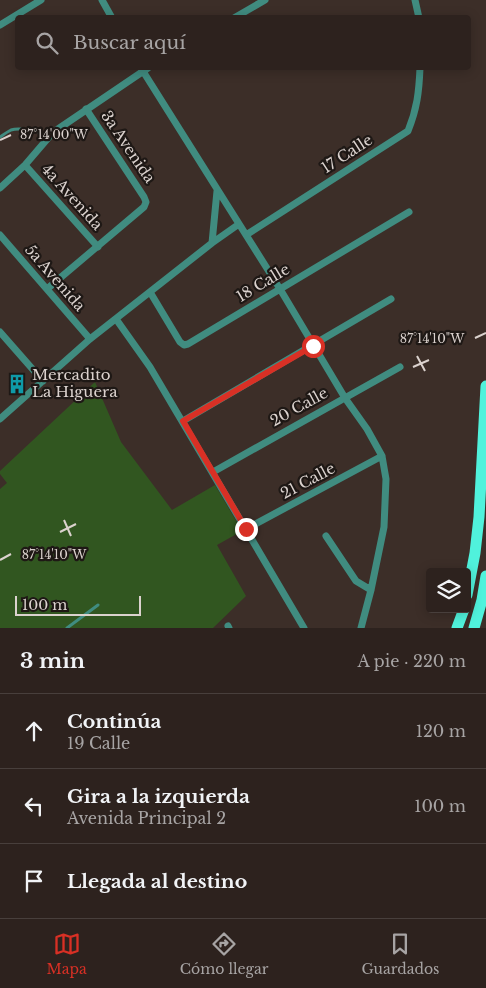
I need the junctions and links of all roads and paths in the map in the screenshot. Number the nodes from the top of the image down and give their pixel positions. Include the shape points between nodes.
1 (41, 0) edge
2 (102, 0) edge
3 (265, 0) edge
4 (414, 0) edge
5 (16, 15) edge
6 (110, 15) edge
7 (239, 15) edge
8 (417, 15) edge
9 (15, 16) edge
10 (0, 25) edge
11 (141, 70) edge
12 (145, 70) edge
13 (420, 70) edge
14 (86, 109) junction
15 (0, 137) edge
16 (49, 137) junction
17 (25, 165) junction
18 (0, 188) edge
19 (217, 190) junction
20 (410, 212) dead end
21 (239, 224) junction
22 (0, 235) edge
23 (246, 235) junction
24 (212, 243) junction
25 (98, 247) junction
26 (280, 289) junction
27 (47, 290) junction
28 (150, 292) junction
29 (391, 299) dead end
30 (116, 319) junction
31 (0, 332) edge
32 (90, 339) junction
33 (313, 346) junction
34 (400, 367) dead end
35 (43, 382) junction
36 (486, 386) edge
37 (344, 398) junction
38 (0, 419) edge
39 (183, 421) junction
40 (382, 456) junction
41 (212, 472) junction
42 (246, 529) junction
43 (326, 536) dead end
44 (471, 574) edge
45 (486, 576) edge
46 (371, 590) junction
47 (482, 600) junction
48 (98, 604) dead end
49 (463, 613) edge
50 (67, 628) edge
51 (304, 628) edge
52 (362, 628) edge
53 (457, 628) edge
54 (474, 628) edge
55 (480, 628) edge

1 - 5 street
2 - 6 street
3 - 7 street
4 - 8 street
9 - 10 street
11 - 14 street
12 - 19 street
13 - 23 street, 17 Calle via 418,97 408,131
14 - 16 street
14 - 25 street, 3a Avenida via 146,202
15 - 16 lane via 15,129 40,132
16 - 17 street
17 - 18 street
17 - 25 street, 4a Avenida
19 - 21 street
19 - 24 street
20 - 26 street, 18 Calle
21 - 23 street
21 - 24 street
22 - 27 street, 5a Avenida
23 - 26 street
24 - 28 street
25 - 27 street
26 - 28 street, 18 Calle via 184,345
26 - 33 street
27 - 32 street, 5a Avenida
28 - 30 street
29 - 33 street
30 - 32 street
30 - 39 street
31 - 35 street
32 - 35 street
33 - 37 street
33 - 39 street
34 - 37 street, 20 Calle
35 - 38 street
36 - 44 highway via 479,517
37 - 40 street
37 - 41 street, 20 Calle
39 - 41 street
40 - 42 street, 21 Calle
40 - 46 street via 386,479 384,527
41 - 42 street
42 - 51 street
43 - 46 street via 356,580
45 - 47 highway
46 - 52 street
47 - 54 highway
47 - 55 highway
48 - 50 lane
49 - 53 highway

